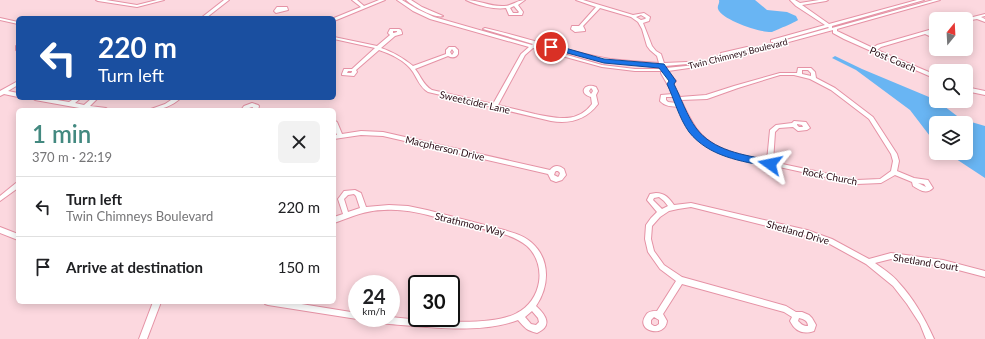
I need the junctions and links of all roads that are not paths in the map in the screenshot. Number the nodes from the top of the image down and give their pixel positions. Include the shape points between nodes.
1 (98, 0) edge
2 (162, 0) edge
3 (227, 0) edge
4 (354, 0) edge
5 (383, 0) edge
6 (399, 0) edge
7 (408, 0) edge
8 (468, 0) edge
9 (523, 0) edge
10 (578, 0) edge
11 (792, 0) edge
12 (826, 0) edge
13 (922, 0) edge
14 (936, 0) edge
15 (798, 5) junction
16 (516, 6) junction
17 (599, 6) junction
18 (363, 7) junction
19 (508, 8) junction
20 (283, 12) dead end
21 (985, 15) edge
22 (206, 16) edge
23 (287, 16) edge
24 (633, 16) junction
25 (977, 17) junction
26 (973, 18) edge
27 (336, 19) edge
28 (3, 20) edge
29 (985, 21) edge
30 (640, 22) junction
31 (0, 23) edge
32 (16, 23) edge
33 (827, 25) junction
34 (580, 27) dead end
35 (834, 30) junction
36 (929, 31) edge
37 (925, 32) junction
38 (929, 34) edge
39 (392, 35) dead end
40 (336, 38) edge
41 (534, 45) junction
42 (378, 48) junction
43 (873, 51) junction
44 (448, 54) dead end
45 (412, 68) junction
46 (663, 68) junction
47 (353, 70) dead end
48 (929, 73) edge
49 (16, 84) edge
50 (973, 90) edge
51 (1, 93) edge
52 (592, 94) dead end
53 (985, 94) edge
54 (16, 95) edge
55 (677, 97) junction
56 (46, 100) edge
57 (75, 100) edge
58 (92, 100) edge
59 (175, 100) edge
60 (70, 104) junction
61 (681, 105) junction
62 (495, 106) junction
63 (85, 107) junction
64 (92, 108) edge
65 (163, 108) edge
66 (245, 108) edge
67 (256, 108) edge
68 (794, 125) dead end
69 (337, 136) edge
70 (770, 164) junction
71 (550, 172) dead end
72 (894, 172) junction
73 (915, 182) dead end
74 (16, 187) edge
75 (0, 199) edge
76 (672, 207) junction
77 (363, 210) junction
78 (661, 212) junction
79 (346, 214) junction
80 (336, 219) edge
81 (0, 230) edge
82 (16, 236) edge
83 (868, 262) junction
84 (985, 274) edge
85 (680, 280) junction
86 (156, 304) edge
87 (281, 304) edge
88 (532, 307) junction
89 (348, 315) edge
90 (658, 316) dead end
91 (796, 316) dead end
92 (520, 317) junction
93 (400, 319) edge
94 (143, 339) edge
95 (930, 339) edge

1 - 2 street via 137,6
3 - 22 street
4 - 18 street
5 - 18 street
6 - 41 street, Twin Chimneys Boulevard via 432,18
7 - 41 street, Twin Chimneys Boulevard via 436,15
8 - 19 street
9 - 16 street
10 - 17 street
11 - 15 street, Post Coach
12 - 15 street
13 - 33 street, Twin Chimneys Boulevard
14 - 35 street, Twin Chimneys Boulevard
15 - 33 street, Post Coach
16 - 19 street
16 - 19 street via 520,14 511,14
17 - 24 street
17 - 34 street
18 - 27 street
20 - 23 street
21 - 25 street
24 - 30 street
24 - 30 street via 642,14 648,17 647,20
25 - 26 street
25 - 29 street
28 - 31 street
28 - 32 street
30 - 46 street, Rock Church via 648,44 656,53 656,61
33 - 35 street, Post Coach
33 - 46 street, Twin Chimneys Boulevard
35 - 43 street, Post Coach
35 - 46 street, Twin Chimneys Boulevard via 696,66
36 - 37 street
37 - 38 street
37 - 43 street via 879,46
39 - 42 street
40 - 42 street, Sweetcider Lane
41 - 46 street, Twin Chimneys Boulevard via 602,66 636,70
41 - 62 street via 533,50 523,57 513,71
42 - 45 street, Sweetcider Lane via 396,55
42 - 47 street
43 - 48 street, Post Coach
44 - 45 street
45 - 62 street, Sweetcider Lane via 422,86 430,91
46 - 55 street, Rock Church via 666,81
49 - 51 street
50 - 53 street
51 - 54 street
52 - 62 street, Sweetcider Lane via 595,104 588,113 568,120 556,120
55 - 61 street, Rock Church
55 - 61 street via 663,96 663,101 667,104
55 - 72 street via 707,97 780,74 814,79 833,89 875,123 894,154
56 - 60 street
57 - 60 street
58 - 63 street
59 - 65 street
60 - 63 street
61 - 70 street, Rock Church via 692,130 713,147 731,155
63 - 64 street
66 - 67 street via 252,105
68 - 70 street via 778,126 772,131
69 - 71 street, Macpherson Drive via 383,134
70 - 72 street, Rock Church via 857,182 881,181
72 - 73 street
74 - 75 street
76 - 78 street, Shetland Drive
76 - 78 street via 664,197 655,194 650,200
76 - 83 street, Shetland Drive via 691,205 807,233 830,241
77 - 79 street, Strathmoor Way
77 - 79 street via 359,195 355,192 346,193 341,199
77 - 88 street, Strathmoor Way via 390,206 415,210 511,234 524,241 538,255 544,268 540,295
78 - 85 street, Shetland Drive via 648,225 648,239 652,252 662,267
79 - 80 street, Strathmoor Way
81 - 82 street
83 - 84 street, Shetland Court via 891,256 943,263
83 - 95 street, Shetland Drive via 896,284 923,322
85 - 90 street
85 - 91 street, Shetland Drive via 786,309
86 - 94 street
87 - 89 street
88 - 92 street, Strathmoor Way
88 - 92 street via 542,316 541,326 536,329 529,327
92 - 93 street, Strathmoor Way via 501,323 473,324

